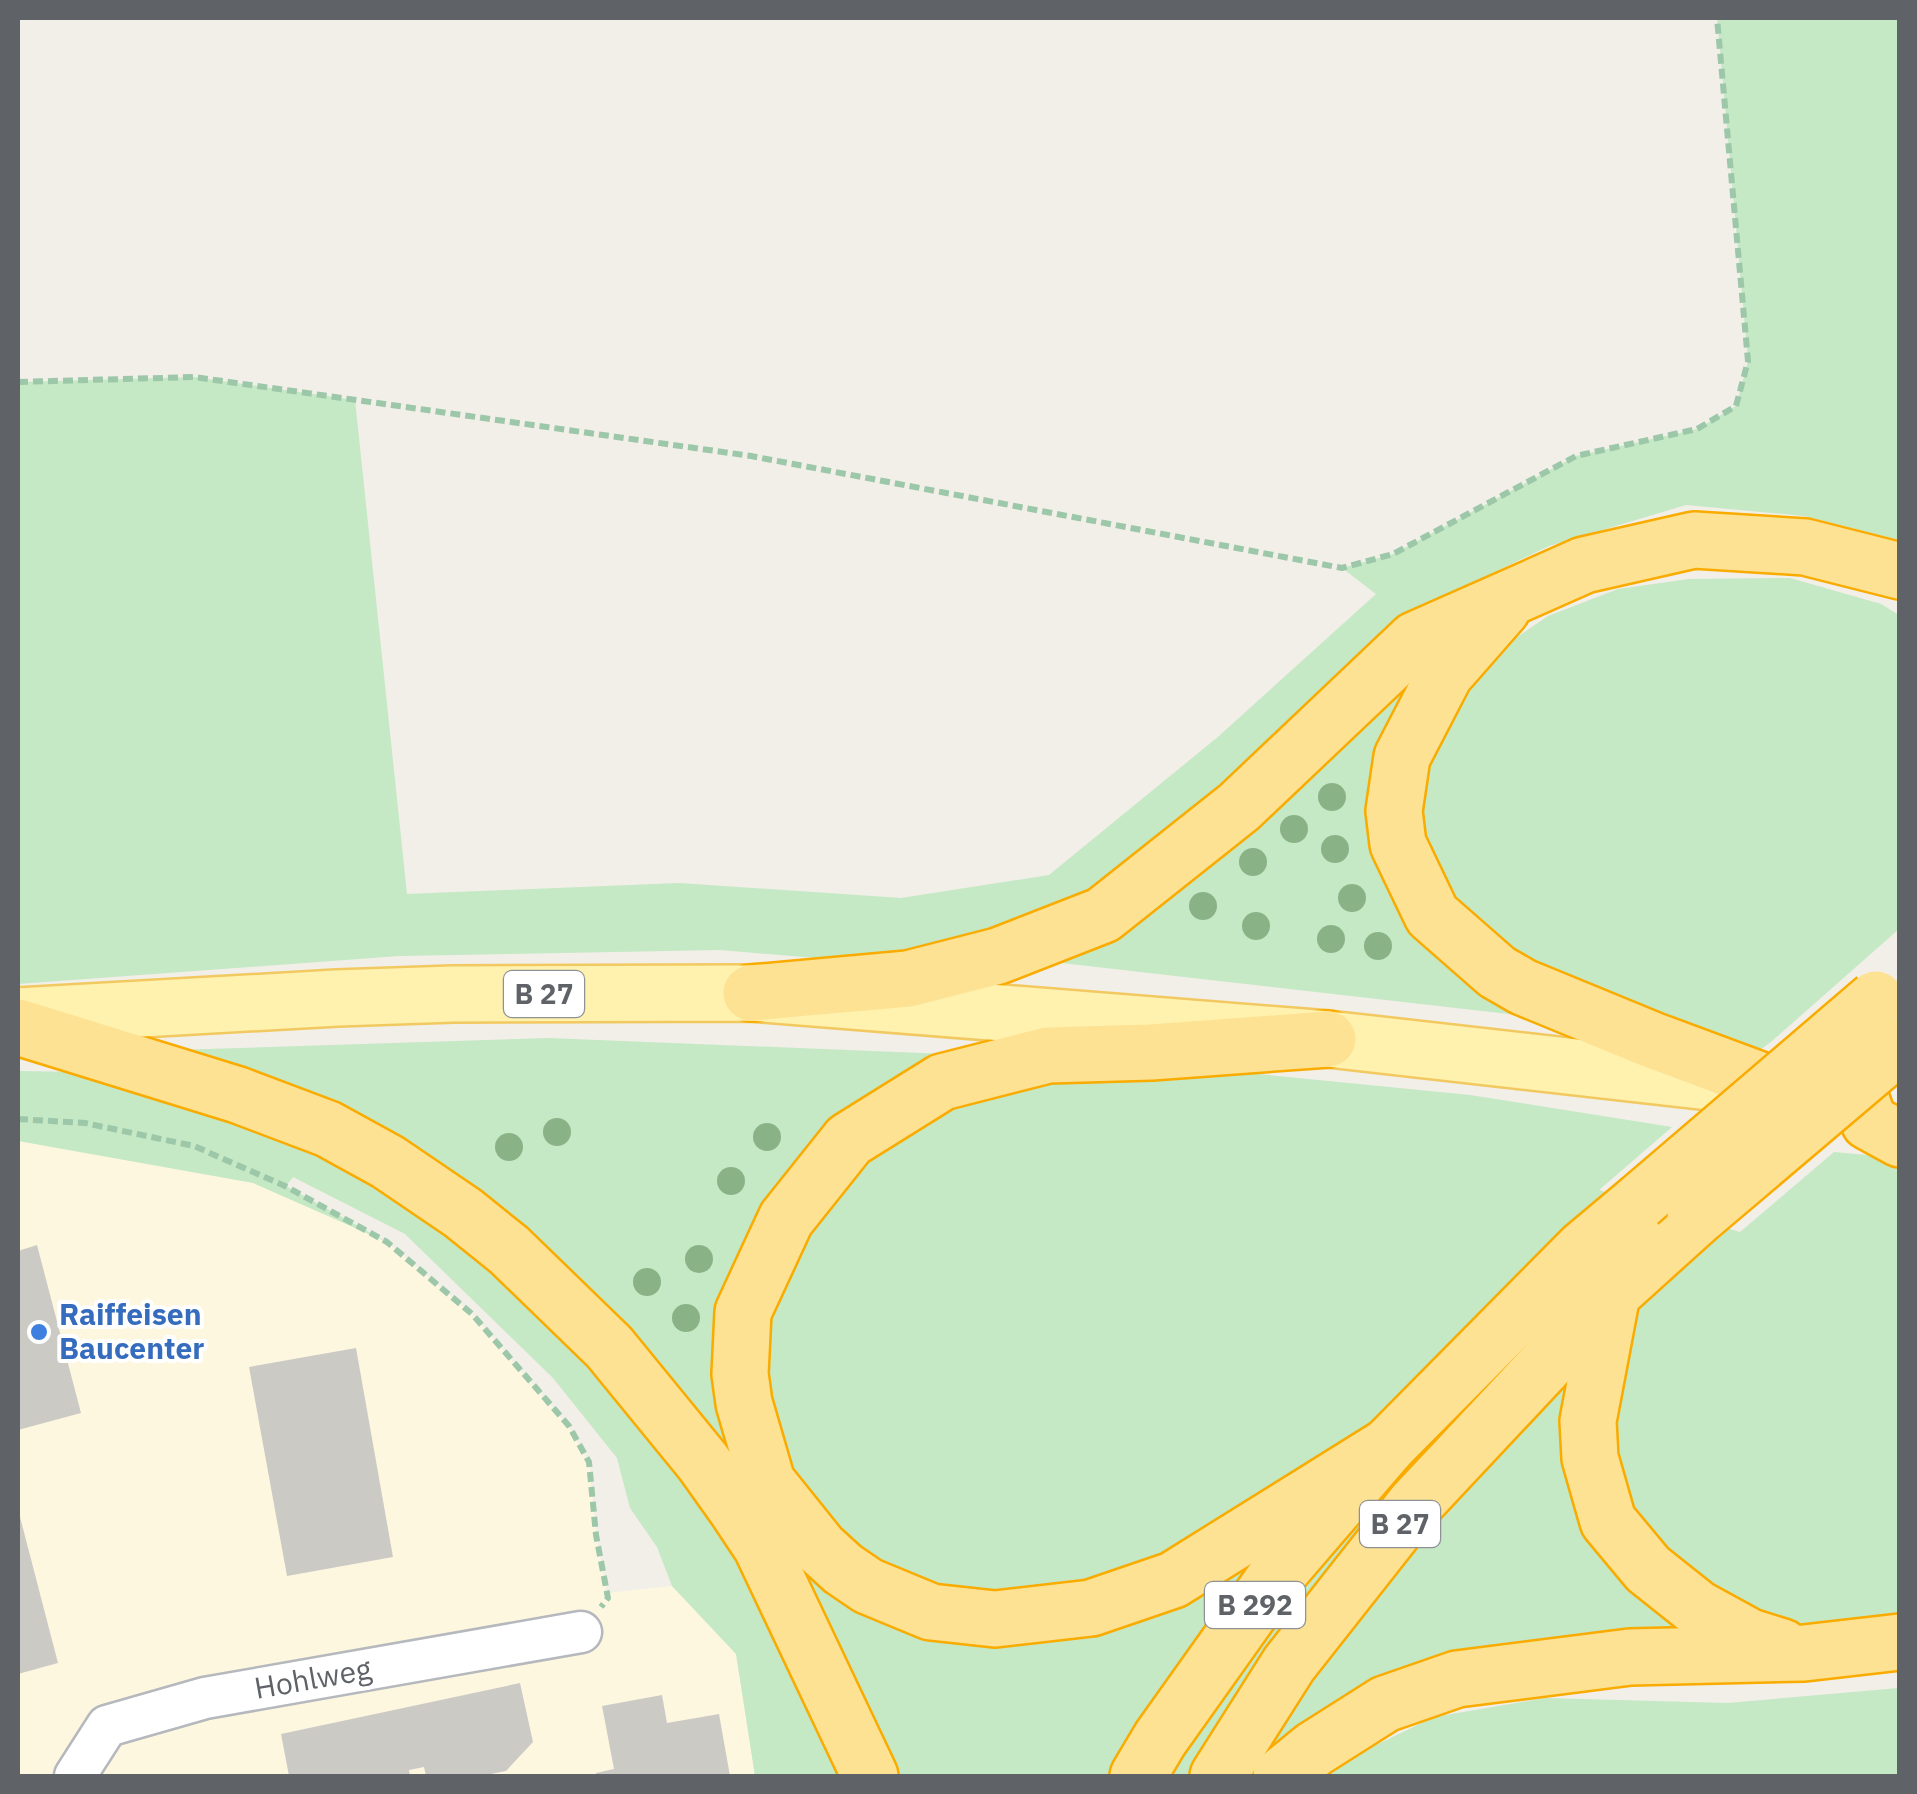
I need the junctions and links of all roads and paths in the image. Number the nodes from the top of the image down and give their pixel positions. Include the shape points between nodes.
1 (1717, 18) edge
2 (18, 382) edge
3 (1885, 572) edge
4 (1514, 596) junction
5 (751, 993) junction
6 (1892, 1008) edge
7 (18, 1016) edge
8 (18, 1026) edge
9 (1328, 1040) junction
10 (1792, 1092) junction
11 (1887, 1117) edge
12 (18, 1118) edge
13 (1612, 1294) junction
14 (1388, 1446) junction
15 (582, 1632) joint
16 (1900, 1642) edge
17 (1804, 1654) junction
18 (75, 1776) edge
19 (870, 1776) edge
20 (1138, 1776) edge
21 (1218, 1776) edge
22 (1281, 1776) edge

1 - 2 path via 1748,361 1736,406 1697,428 1576,456 1392,554 1342,568 751,456 194,377
3 - 4 highway via 1806,547 1694,540 1588,564
4 - 5 highway via 1415,640 1239,807 1103,914 998,956 908,980
4 - 10 highway via 1444,674 1402,758 1394,811 1398,844 1432,915 1524,987
5 - 7 main road, B 27 via 434,994
5 - 9 main road, B 27
6 - 13 highway, B 27, bridge via 1695,1218
6 - 14 highway, B 292, bridge via 1583,1250
8 - 19 highway via 328,1129 388,1162 509,1250 609,1347 735,1507 761,1546
9 - 10 main road, B 27
9 - 14 highway via 1048,1055 942,1082 849,1140 786,1219 743,1312 744,1403 767,1482 842,1569 931,1612 996,1619 1091,1608 1174,1580
10 - 11 main road, B 27
12 - 15 path via 85,1123 194,1146 385,1241 472,1314 568,1426 588,1462 608,1598
13 - 17 highway via 1588,1421 1590,1458 1608,1521 1648,1570 1697,1608
13 - 21 highway, B 27 via 1415,1504 1289,1664
14 - 20 highway, B 292 via 1276,1576
15 - 18 street, Hohlweg via 204,1698 106,1726
16 - 17 highway
17 - 22 highway via 1630,1657 1457,1679 1385,1704

